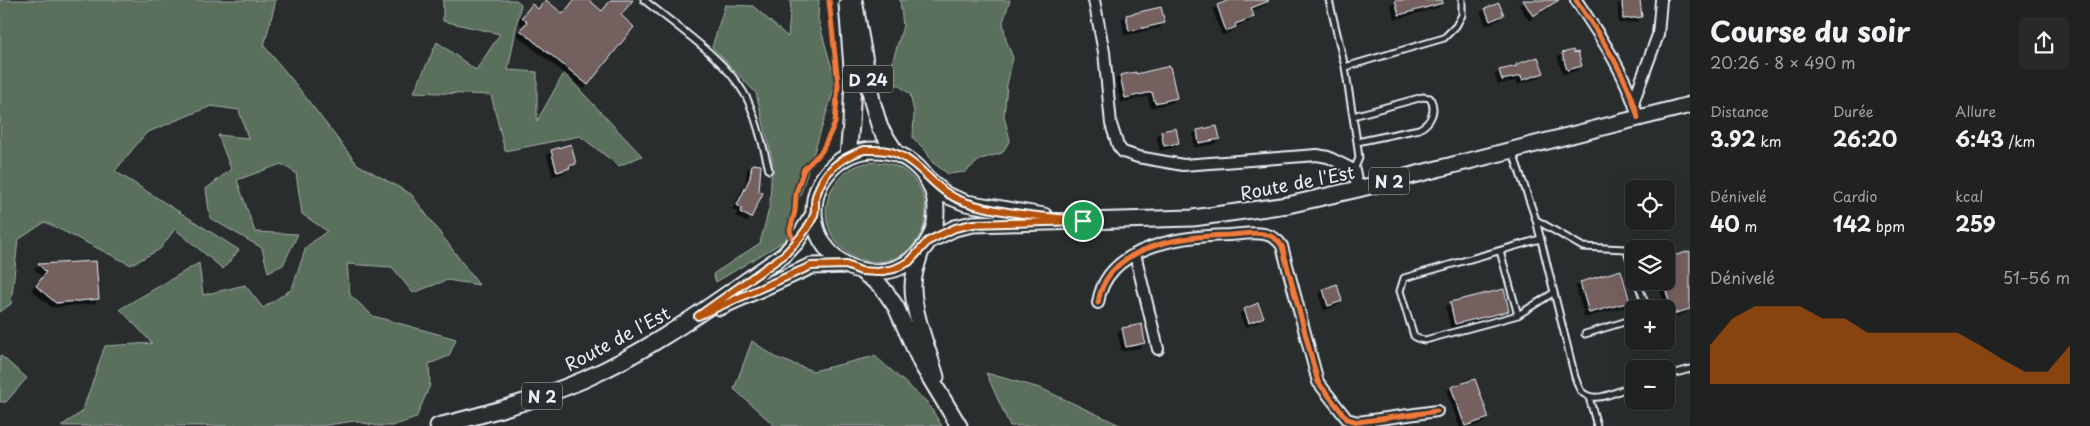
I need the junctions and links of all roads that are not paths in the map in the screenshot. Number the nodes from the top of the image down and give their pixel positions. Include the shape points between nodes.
1 (644, 0) edge
2 (846, 0) edge
3 (854, 0) edge
4 (1094, 0) edge
5 (1329, 0) edge
6 (1462, 0) edge
7 (1576, 0) edge
8 (1661, 0) edge
9 (1345, 66) junction
10 (1634, 100) junction
11 (1690, 105) edge
12 (1353, 116) junction
13 (1638, 118) junction
14 (1357, 142) junction
15 (1512, 150) junction
16 (897, 154) junction
17 (848, 156) junction
18 (769, 170) dead end
19 (1354, 170) junction
20 (925, 176) junction
21 (1358, 189) junction
22 (814, 214) junction
23 (1193, 218) junction
24 (1536, 220) junction
25 (1083, 221) junction
26 (1197, 236) junction
27 (1540, 239) junction
28 (925, 245) junction
29 (1625, 249) edge
30 (1500, 251) junction
31 (1135, 254) junction
32 (846, 265) junction
33 (861, 271) junction
34 (1553, 293) junction
35 (1098, 303) dead end
36 (698, 316) junction
37 (1518, 316) junction
38 (1625, 322) edge
39 (1585, 334) dead end
40 (1158, 349) dead end
41 (1690, 370) edge
42 (1675, 374) edge
43 (1625, 388) edge
44 (942, 395) junction
45 (1589, 397) junction
46 (1437, 411) dead end
47 (438, 426) edge
48 (959, 426) edge
49 (1596, 426) edge

1 - 18 lane via 729,72 745,94
2 - 17 main road, D 24 via 853,80
3 - 16 main road, D 24 via 872,101 880,128
4 - 19 street via 1104,52 1111,124 1118,146 1124,152 1183,165 1317,155
5 - 9 lane
6 - 9 lane via 1462,15 1444,38
7 - 10 street via 1601,36
8 - 10 street via 1658,35
9 - 12 lane
10 - 13 street
11 - 13 main road, Route de l'Est / N 2
12 - 14 lane
12 - 14 lane via 1423,97 1430,98 1433,104 1434,113 1426,126 1420,129
13 - 15 main road, Route de l'Est / N 2
14 - 19 lane via 1359,158
15 - 21 main road, Route de l'Est / N 2
15 - 24 lane
16 - 17 main road, N 2 via 864,150
16 - 20 main road, N 2 via 913,163
17 - 22 main road, N 2 via 833,166 822,180
19 - 21 street
20 - 25 main road, Route de l'Est / N 2 via 946,195 966,203
20 - 28 main road, N 2 via 936,208 934,225
21 - 23 main road, Route de l'Est / N 2 via 1288,205
22 - 32 main road, N 2 via 819,235 830,252
22 - 36 main road, Route de l'Est / N 2 via 784,255
23 - 25 main road, Route de l'Est / N 2
23 - 26 street
24 - 27 lane
24 - 29 lane via 1584,247
25 - 28 main road, Route de l'Est / N 2 via 973,224 955,228
26 - 31 street via 1148,247
26 - 46 street via 1265,234 1276,237 1282,246 1318,382 1347,419 1358,422
27 - 30 lane
27 - 34 lane
28 - 33 main road, N 2 via 909,262 894,269
28 - 44 main road via 915,270 914,293
30 - 37 lane
30 - 37 lane via 1404,278 1400,292 1414,336 1419,339
31 - 35 street via 1106,280
31 - 40 street
32 - 33 main road, N 2
32 - 36 main road, Route de l'Est / N 2 via 811,266
33 - 44 main road via 887,294 921,363
34 - 37 lane
34 - 45 lane via 1575,377 1580,391
36 - 47 main road, Route de l'Est / N 2 via 584,380 543,396
38 - 39 lane
41 - 42 lane
43 - 45 lane via 1600,398
44 - 48 main road
45 - 49 lane

